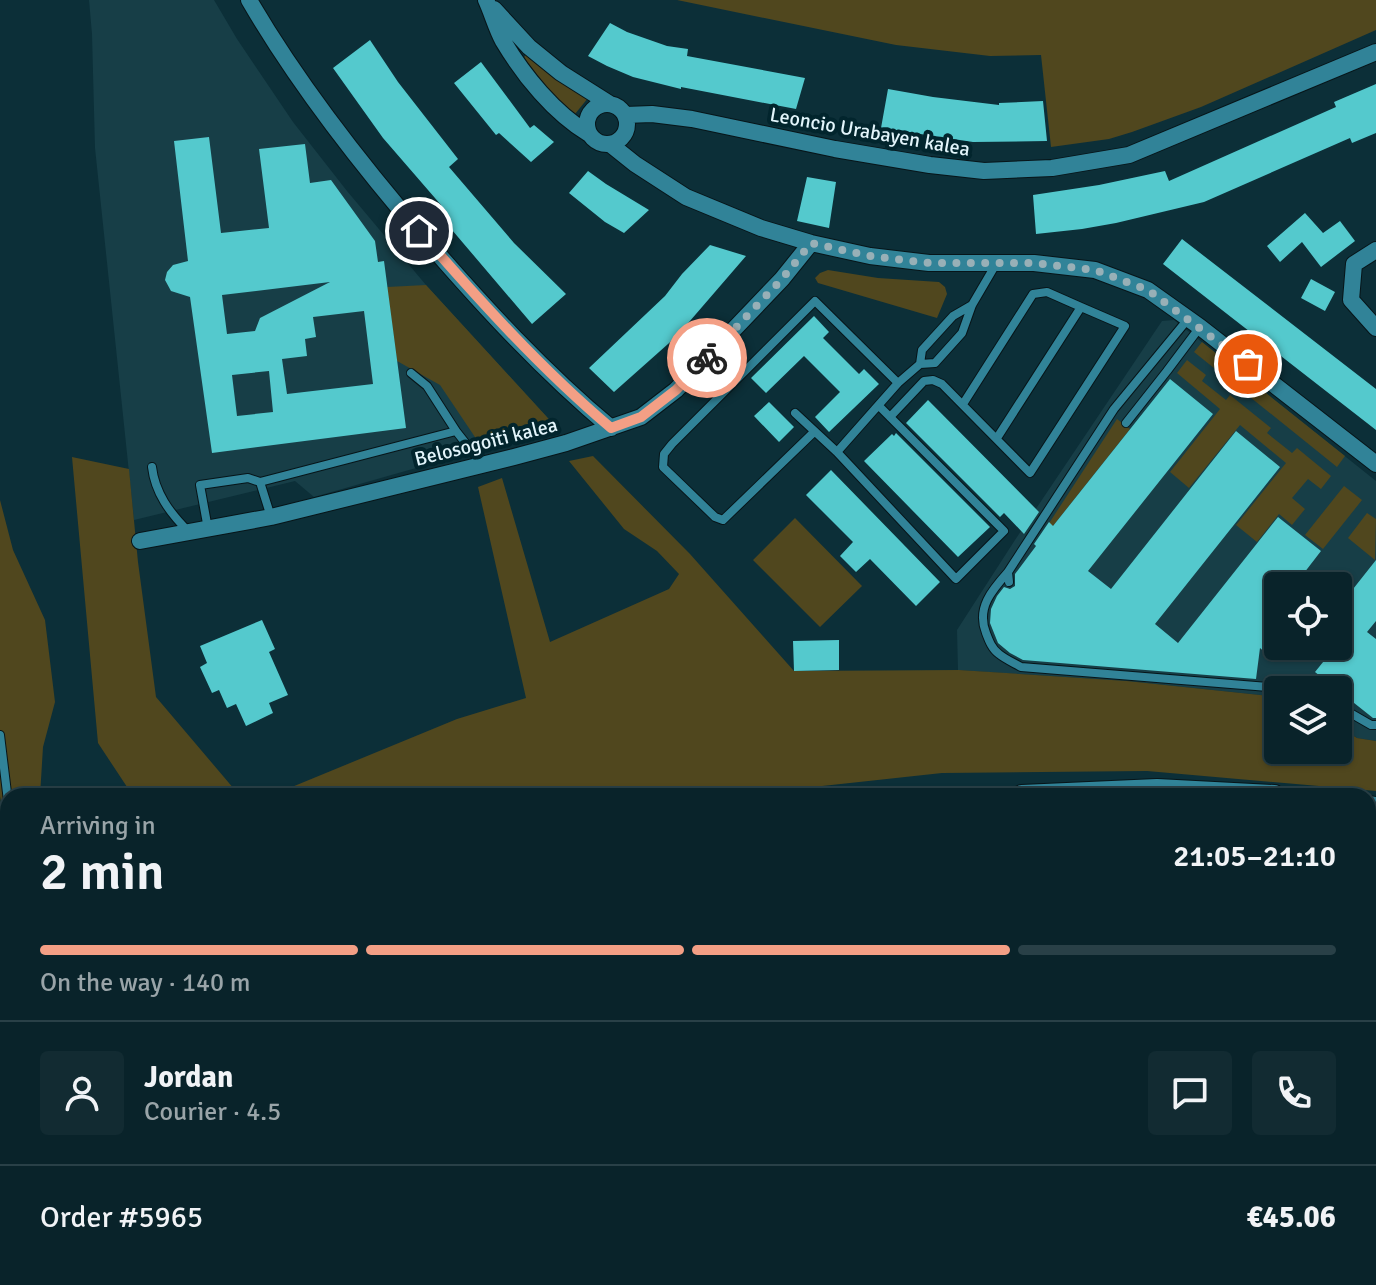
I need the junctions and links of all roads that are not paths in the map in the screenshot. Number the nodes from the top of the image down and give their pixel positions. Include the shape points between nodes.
1 (249, 0) edge
2 (486, 1) edge
3 (1376, 52) edge
4 (610, 104) junction
5 (625, 115) junction
6 (589, 134) junction
7 (610, 144) junction
8 (811, 243) junction
9 (1376, 250) edge
10 (996, 264) junction
11 (972, 305) junction
12 (1081, 307) junction
13 (1194, 322) junction
14 (1376, 328) edge
15 (920, 364) junction
16 (411, 373) dead end
17 (898, 383) junction
18 (963, 404) junction
19 (879, 406) junction
20 (795, 413) dead end
21 (890, 417) junction
22 (1126, 423) dead end
23 (611, 428) junction
24 (456, 431) junction
25 (814, 432) junction
26 (997, 438) junction
27 (837, 452) junction
28 (1376, 464) edge
29 (482, 465) junction
30 (152, 467) dead end
31 (260, 482) junction
32 (271, 517) junction
33 (208, 529) junction
34 (189, 532) junction
35 (140, 541) dead end
36 (1264, 687) edge
37 (1352, 714) edge
38 (1376, 725) edge
39 (0, 735) edge
40 (6, 788) edge

1 - 23 street via 381,187 476,297
2 - 4 street via 529,47
2 - 6 street via 523,70 572,124
3 - 5 street, Leoncio Urabayen kalea via 1129,155 1052,168 984,171 930,165 692,119
4 - 5 street
4 - 6 street via 591,111
5 - 7 street via 625,133
6 - 7 street
7 - 8 street via 686,197
8 - 10 street via 929,263
8 - 23 street, Belosogoiti kalea via 676,390 641,417
9 - 14 street via 1354,264 1351,300
10 - 11 lane
10 - 13 street via 1095,270 1148,290
11 - 15 lane via 953,316 922,350
11 - 15 lane via 962,333 949,349 935,363
12 - 18 lane via 1047,292 1033,294
12 - 26 lane
12 - 26 lane via 1125,326 1030,473
13 - 22 lane via 1167,371
13 - 28 street
13 - 36 lane via 1114,409 1008,577 984,604 983,624 991,645 1021,667
15 - 17 lane
16 - 24 lane via 427,386
17 - 19 lane
17 - 25 lane via 815,301 672,444 663,467 723,520
18 - 21 lane via 942,384 924,381
18 - 26 lane
19 - 21 lane
19 - 27 lane
20 - 25 lane
21 - 27 lane via 1004,531 956,579
23 - 29 street, Belosogoiti kalea
24 - 29 lane
24 - 31 lane
25 - 27 lane
29 - 32 street, Belosogoiti kalea
30 - 34 lane via 172,515
31 - 32 lane
31 - 33 lane via 248,478 200,485
32 - 33 street, Belosogoiti kalea
33 - 34 street, Belosogoiti kalea
34 - 35 street, Belosogoiti kalea
37 - 38 lane
39 - 40 lane

